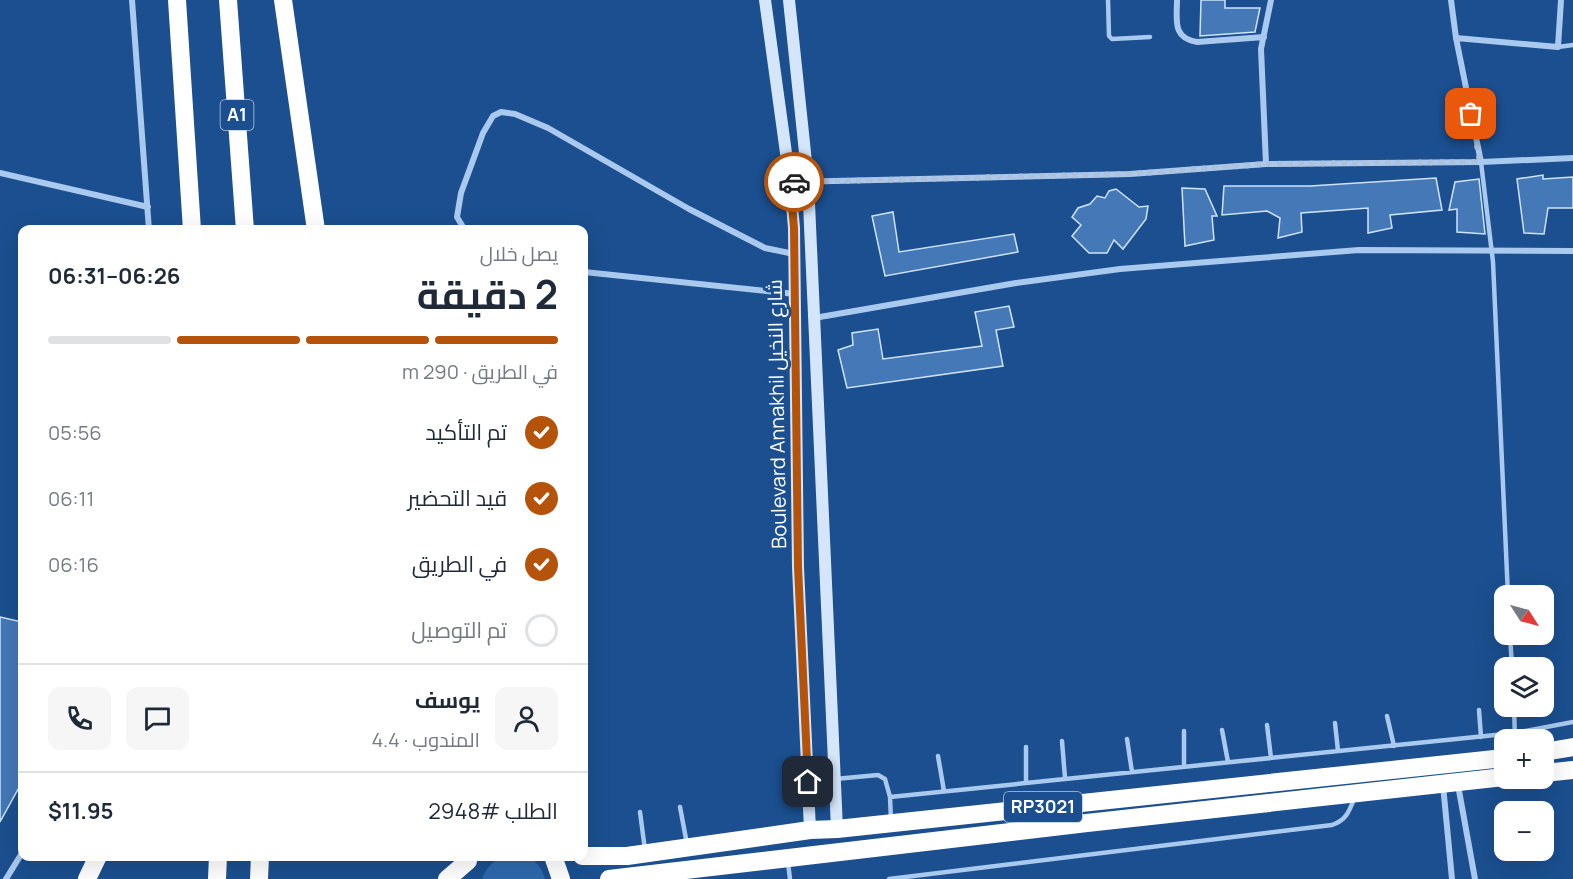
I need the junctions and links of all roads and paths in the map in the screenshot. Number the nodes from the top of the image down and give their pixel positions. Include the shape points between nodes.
1 (132, 0) edge
2 (177, 0) edge
3 (228, 0) edge
4 (283, 0) edge
5 (765, 0) edge
6 (789, 0) edge
7 (1108, 0) edge
8 (1177, 0) edge
9 (1271, 0) edge
10 (1451, 0) edge
11 (1561, 0) edge
12 (1150, 37) dead end
13 (1264, 37) junction
14 (1456, 38) junction
15 (1573, 45) edge
16 (1558, 46) junction
17 (1573, 158) edge
18 (1480, 162) junction
19 (1266, 164) junction
20 (0, 173) edge
21 (808, 181) junction
22 (790, 182) junction
23 (148, 207) junction
24 (149, 225) edge
25 (191, 225) edge
26 (245, 225) edge
27 (315, 225) edge
28 (462, 225) edge
29 (1573, 251) edge
30 (1492, 252) junction
31 (794, 254) junction
32 (588, 272) edge
33 (795, 294) junction
34 (814, 318) junction
35 (1507, 585) edge
36 (1479, 710) dead end
37 (1388, 716) dead end
38 (1573, 722) edge
39 (1335, 723) dead end
40 (1267, 725) dead end
41 (1544, 729) edge
42 (1222, 730) dead end
43 (1184, 731) dead end
44 (1481, 737) junction
45 (1494, 737) edge
46 (1127, 739) dead end
47 (1062, 741) dead end
48 (1394, 746) junction
49 (1026, 747) dead end
50 (1573, 747) edge
51 (1554, 750) edge
52 (1338, 751) junction
53 (938, 756) dead end
54 (1271, 758) junction
55 (1494, 759) edge
56 (1228, 762) junction
57 (1184, 767) junction
58 (1573, 770) edge
59 (1132, 772) junction
60 (1554, 772) edge
61 (1065, 778) junction
62 (1494, 778) edge
63 (835, 779) junction
64 (1026, 783) junction
65 (1450, 783) junction
66 (944, 790) junction
67 (1356, 794) junction
68 (890, 796) junction
69 (680, 807) dead end
70 (640, 812) dead end
71 (892, 823) junction
72 (837, 829) junction
73 (810, 830) junction
74 (687, 847) junction
75 (645, 853) junction
76 (588, 856) edge
77 (787, 857) junction
78 (18, 860) edge
79 (96, 861) edge
80 (218, 861) edge
81 (260, 861) edge
82 (468, 861) edge
83 (469, 861) edge
84 (555, 861) edge
85 (6, 879) edge
86 (87, 879) edge
87 (217, 879) edge
88 (259, 879) edge
89 (447, 879) edge
90 (462, 879) edge
91 (561, 879) edge
92 (609, 879) edge
93 (790, 879) edge
94 (889, 879) edge
95 (1452, 879) edge
96 (1475, 879) edge

1 - 23 street
2 - 25 highway
3 - 26 highway, A1
4 - 27 highway
5 - 22 street, Boulevard Annakhil شارع النخيل
6 - 21 street, Boulevard Annakhil شارع النخيل
7 - 12 lane via 1112,39
8 - 13 street via 1177,22 1181,36 1187,40
9 - 13 street
10 - 14 street
11 - 16 street
13 - 19 street via 1261,49
14 - 16 street
14 - 18 street
15 - 16 lane
17 - 18 street
18 - 19 street
18 - 30 lane
19 - 21 street via 1130,174
20 - 23 street
21 - 22 street
21 - 34 street, Boulevard Annakhil شارع النخيل
22 - 31 street, Boulevard Annakhil شارع النخيل
23 - 24 street
28 - 31 street via 457,216 461,194 483,133 493,116 501,112 548,128 679,204 765,248
29 - 30 street
30 - 34 street via 1359,250 1120,269
30 - 35 lane
31 - 33 street, Boulevard Annakhil شارع النخيل
32 - 33 street
33 - 73 street, Boulevard Annakhil شارع النخيل via 798,567
34 - 63 street, Boulevard Annakhil شارع النخيل
36 - 44 lane
37 - 48 lane
38 - 41 lane
39 - 52 lane
40 - 54 lane
42 - 56 lane
43 - 57 lane
44 - 45 lane
44 - 48 lane
46 - 59 lane
47 - 61 lane
48 - 52 lane
49 - 64 lane
50 - 51 highway
52 - 54 lane
53 - 66 lane
54 - 56 lane
55 - 71 highway, RP3021
56 - 57 lane
57 - 59 lane
58 - 60 highway
59 - 61 lane
61 - 64 lane
62 - 65 highway, RP3021
63 - 68 lane via 878,775 885,779
63 - 72 street, Boulevard Annakhil شارع النخيل
64 - 66 lane
65 - 67 highway, RP3021
65 - 95 street
65 - 96 street
66 - 68 lane
67 - 77 highway, RP3021
67 - 94 lane via 1348,814 1332,825
68 - 71 lane
69 - 74 lane
70 - 75 lane
71 - 72 highway, RP3021
72 - 73 highway, RP3021
73 - 74 highway, RP3021
74 - 75 highway, RP3021
75 - 76 highway, RP3021
77 - 92 highway, RP3021
77 - 93 lane
78 - 85 street
79 - 86 highway
80 - 87 highway
81 - 88 highway
82 - 89 highway
83 - 90 highway
84 - 91 highway

